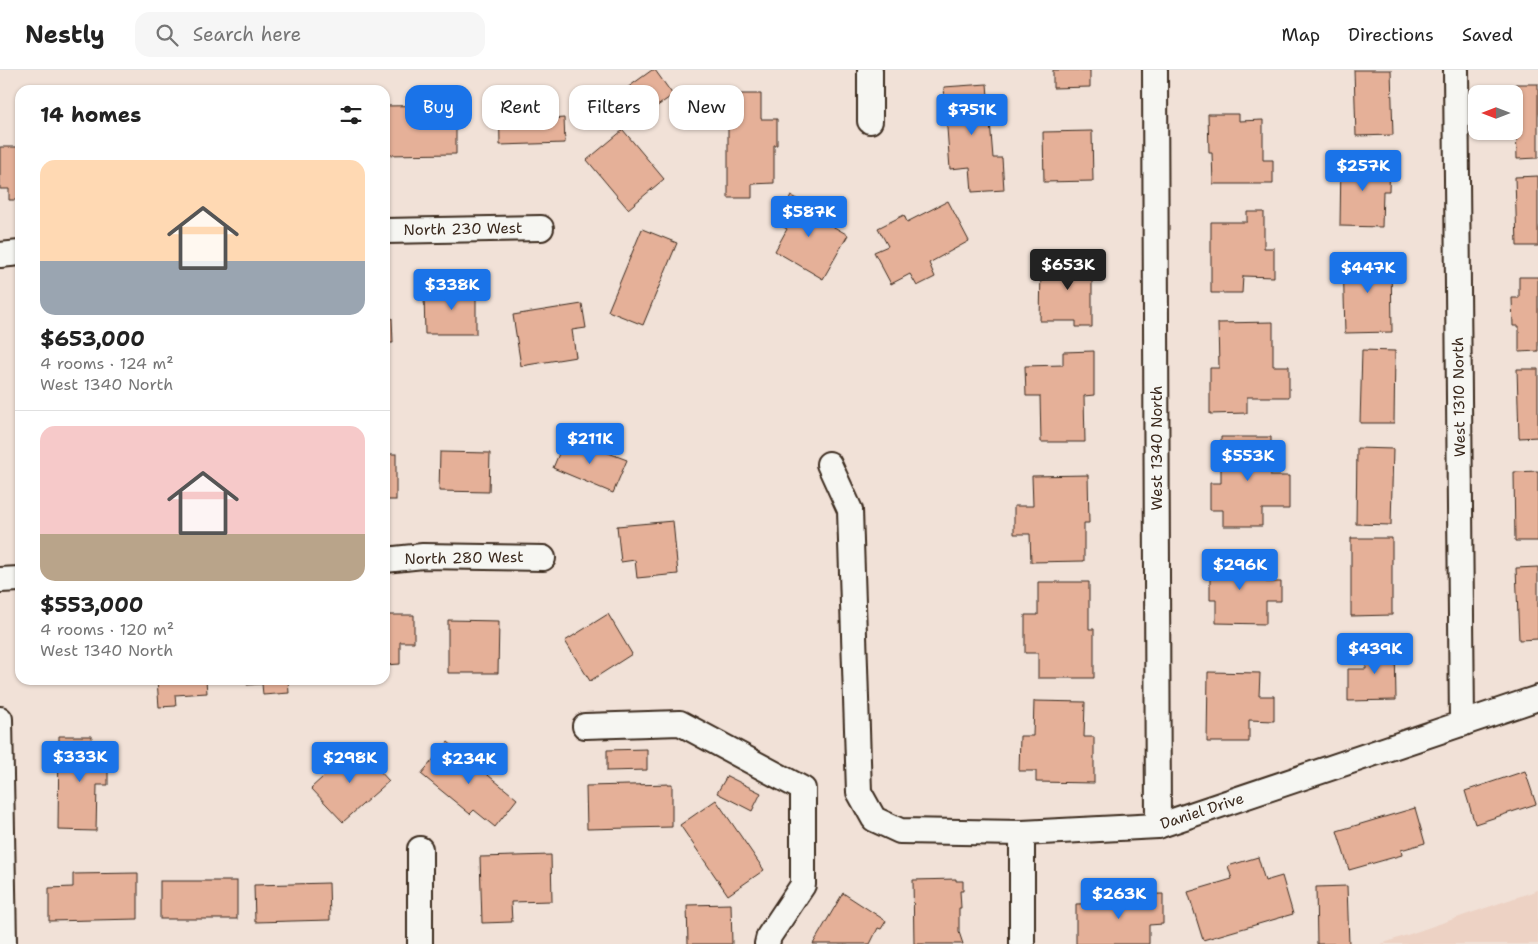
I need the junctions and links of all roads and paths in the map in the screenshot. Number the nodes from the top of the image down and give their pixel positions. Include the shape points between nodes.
1 (870, 70) edge
2 (1155, 70) edge
3 (1456, 70) edge
4 (870, 121) dead end
5 (541, 228) dead end
6 (390, 231) edge
7 (15, 254) edge
8 (0, 255) edge
9 (829, 464) dead end
10 (543, 558) dead end
11 (390, 559) edge
12 (15, 579) edge
13 (0, 580) edge
14 (1538, 698) edge
15 (0, 719) edge
16 (1462, 724) junction
17 (585, 726) dead end
18 (1158, 826) junction
19 (1022, 833) junction
20 (420, 849) dead end
21 (4, 944) edge
22 (420, 944) edge
23 (766, 944) edge
24 (1022, 944) edge

1 - 4 street
2 - 18 street, West 1340 North
3 - 16 street, West 1310 North
5 - 6 street, North 230 West
7 - 8 street
9 - 19 street, Daniel Drive via 850,510 859,792 874,819 900,832
10 - 11 street, North 280 West via 424,556
12 - 13 street
14 - 16 street, Daniel Drive
15 - 21 street
16 - 18 street, Daniel Drive
17 - 23 street via 680,723 803,789 803,885
18 - 19 street, Daniel Drive
19 - 24 street
20 - 22 street

